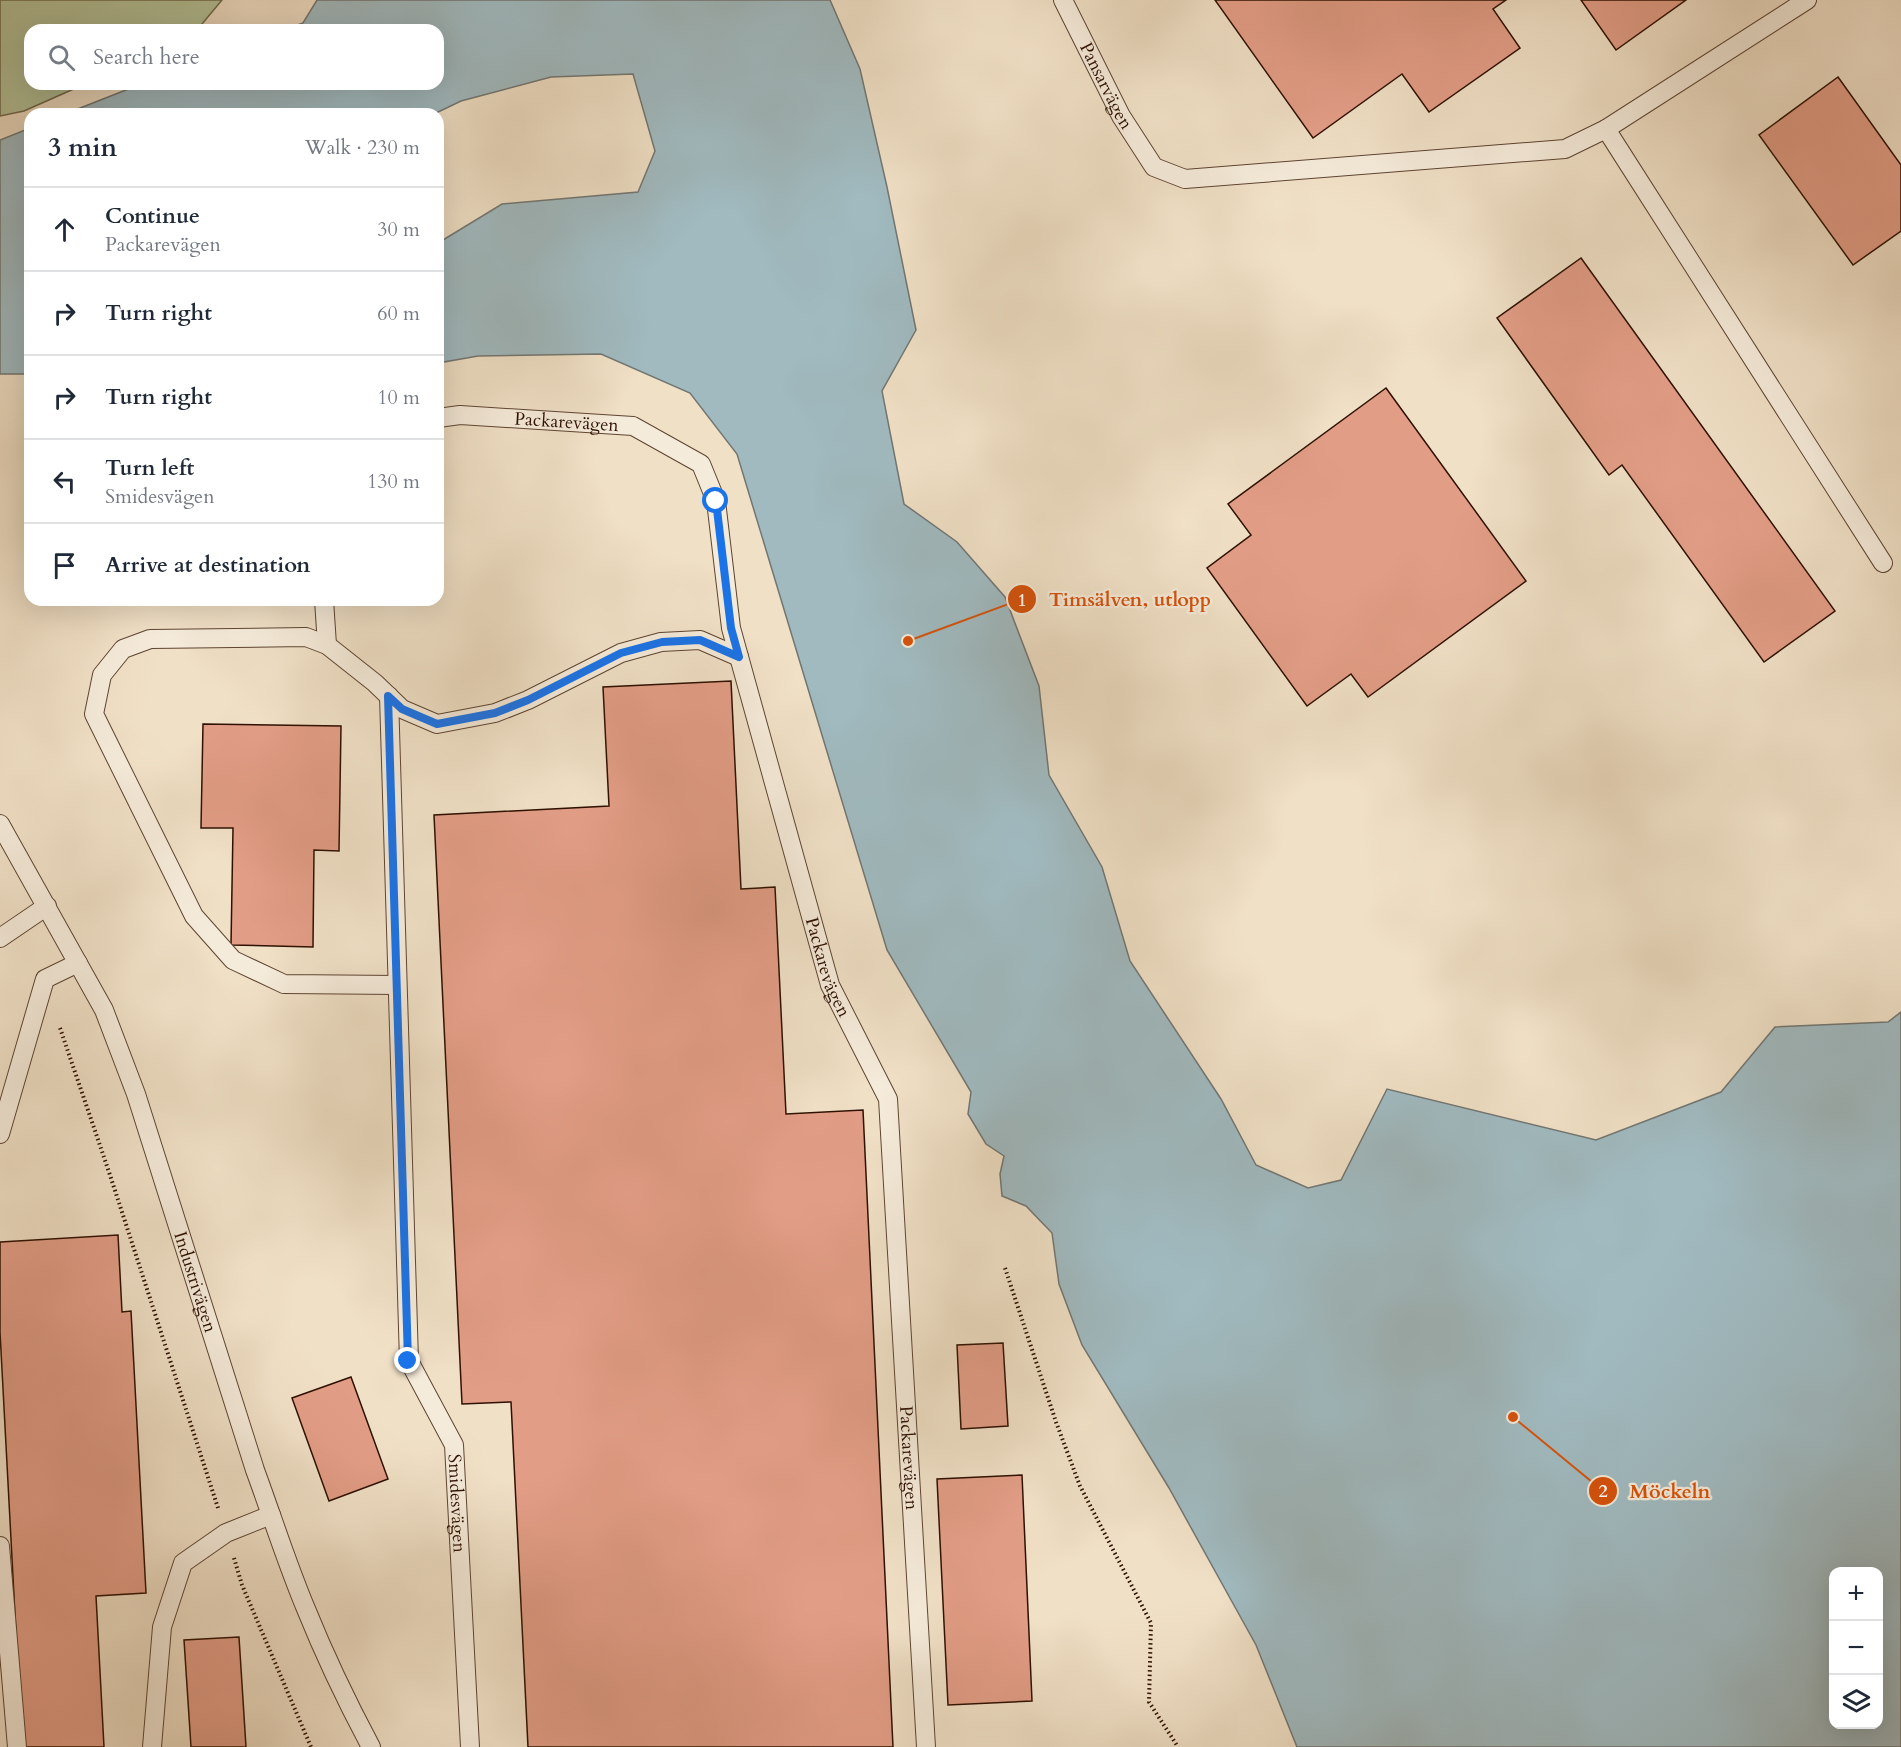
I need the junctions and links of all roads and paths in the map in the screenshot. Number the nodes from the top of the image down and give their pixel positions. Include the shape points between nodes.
1 (1063, 0) edge
2 (1807, 0) edge
3 (1606, 129) junction
4 (444, 417) edge
5 (1883, 563) dead end
6 (324, 606) edge
7 (327, 645) junction
8 (739, 657) junction
9 (388, 696) junction
10 (0, 824) edge
11 (47, 906) junction
12 (0, 938) edge
13 (78, 963) junction
14 (397, 985) junction
15 (60, 1026) dead end
16 (0, 1134) edge
17 (1005, 1268) dead end
18 (271, 1515) junction
19 (226, 1533) junction
20 (0, 1546) edge
21 (17, 1747) edge
22 (152, 1747) edge
23 (311, 1747) edge
24 (371, 1747) edge
25 (470, 1747) edge
26 (926, 1747) edge
27 (1178, 1747) edge

1 - 3 lane, Pansarvägen via 1121,116 1154,167 1185,178 1565,149
2 - 3 lane
3 - 5 lane
4 - 8 lane, Packarevägen via 633,426 701,464 716,501 731,628
6 - 7 lane
7 - 9 lane
7 - 14 lane via 306,638 150,639 123,649 102,675 94,714 194,916 233,960 284,984
8 - 9 lane via 700,640 662,642 621,653 495,713 437,724 402,709
8 - 26 lane, Packarevägen via 830,985 888,1100
9 - 14 lane, Smidesvägen
10 - 11 lane, Industrivägen
11 - 12 lane
11 - 13 lane, Industrivägen
13 - 16 lane via 45,979
13 - 18 lane, Industrivägen via 104,1010 136,1094
14 - 25 lane, Smidesvägen via 408,1361 453,1444
15 - 19 path
17 - 27 path via 1080,1486 1151,1623 1149,1702
18 - 19 lane
18 - 24 lane, Industrivägen via 305,1608 342,1693
19 - 22 lane via 183,1563 162,1626
19 - 23 path via 243,1585
20 - 21 lane

